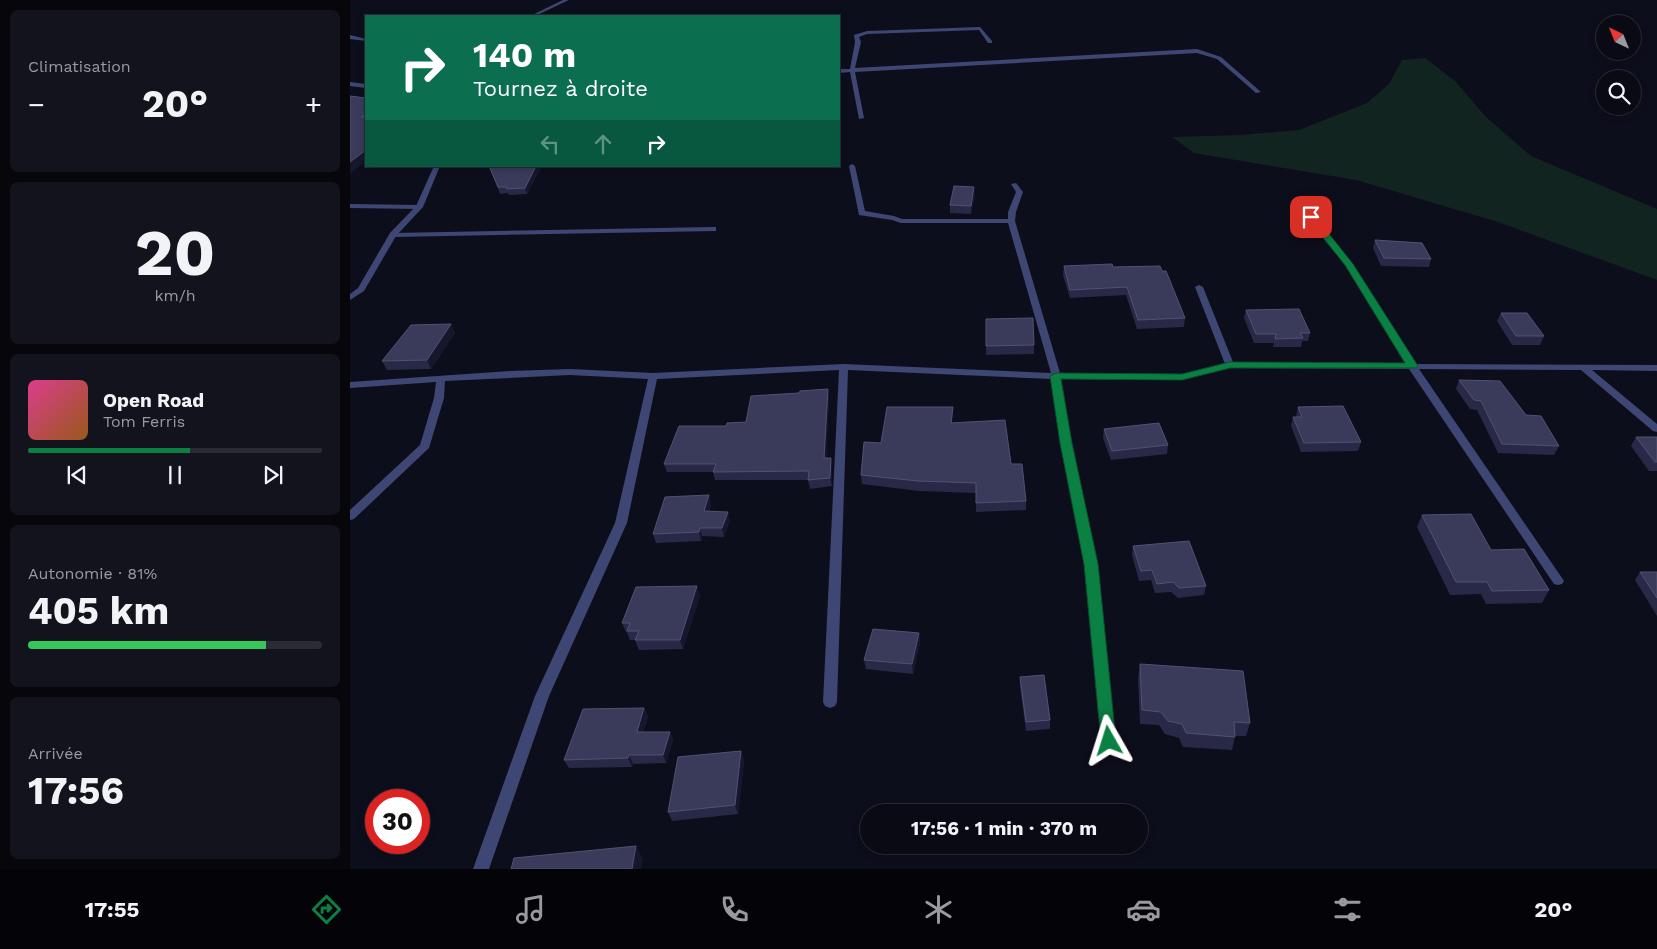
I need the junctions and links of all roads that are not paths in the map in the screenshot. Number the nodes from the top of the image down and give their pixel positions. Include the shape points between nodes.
1 (567, 0) edge
2 (534, 15) edge
3 (350, 37) edge
4 (365, 40) edge
5 (990, 42) dead end
6 (852, 70) junction
7 (840, 71) edge
8 (350, 84) edge
9 (365, 86) edge
10 (1258, 92) dead end
11 (861, 118) dead end
12 (852, 166) dead end
13 (437, 167) edge
14 (1014, 184) dead end
15 (1299, 201) dead end
16 (350, 206) edge
17 (419, 207) junction
18 (1012, 221) junction
19 (713, 230) dead end
20 (392, 235) junction
21 (1199, 287) dead end
22 (350, 298) edge
23 (1230, 365) junction
24 (1412, 366) junction
25 (844, 367) junction
26 (1584, 368) junction
27 (1657, 368) edge
28 (653, 376) junction
29 (1056, 376) junction
30 (442, 379) junction
31 (350, 385) edge
32 (1657, 430) edge
33 (350, 516) edge
34 (1558, 580) dead end
35 (830, 702) dead end
36 (1109, 741) dead end
37 (481, 869) edge

1 - 2 street
3 - 4 street
5 - 6 street via 980,28 866,33 856,36 858,42
6 - 7 street
6 - 10 street via 1197,51 1219,58
6 - 11 street
8 - 9 street
12 - 18 street via 862,213 901,221
13 - 17 street
14 - 18 street via 1020,192
15 - 24 street via 1348,264
16 - 17 street
17 - 20 street
18 - 29 street
19 - 20 street
20 - 22 street via 361,289
21 - 23 street
23 - 24 street
23 - 29 street via 1182,377
24 - 26 street
24 - 34 street
25 - 28 street
25 - 29 street
25 - 35 street
26 - 27 street
26 - 32 street
28 - 30 street via 570,372
28 - 37 street via 621,522 542,696
29 - 36 street via 1091,564
30 - 31 street
30 - 33 street via 425,446

